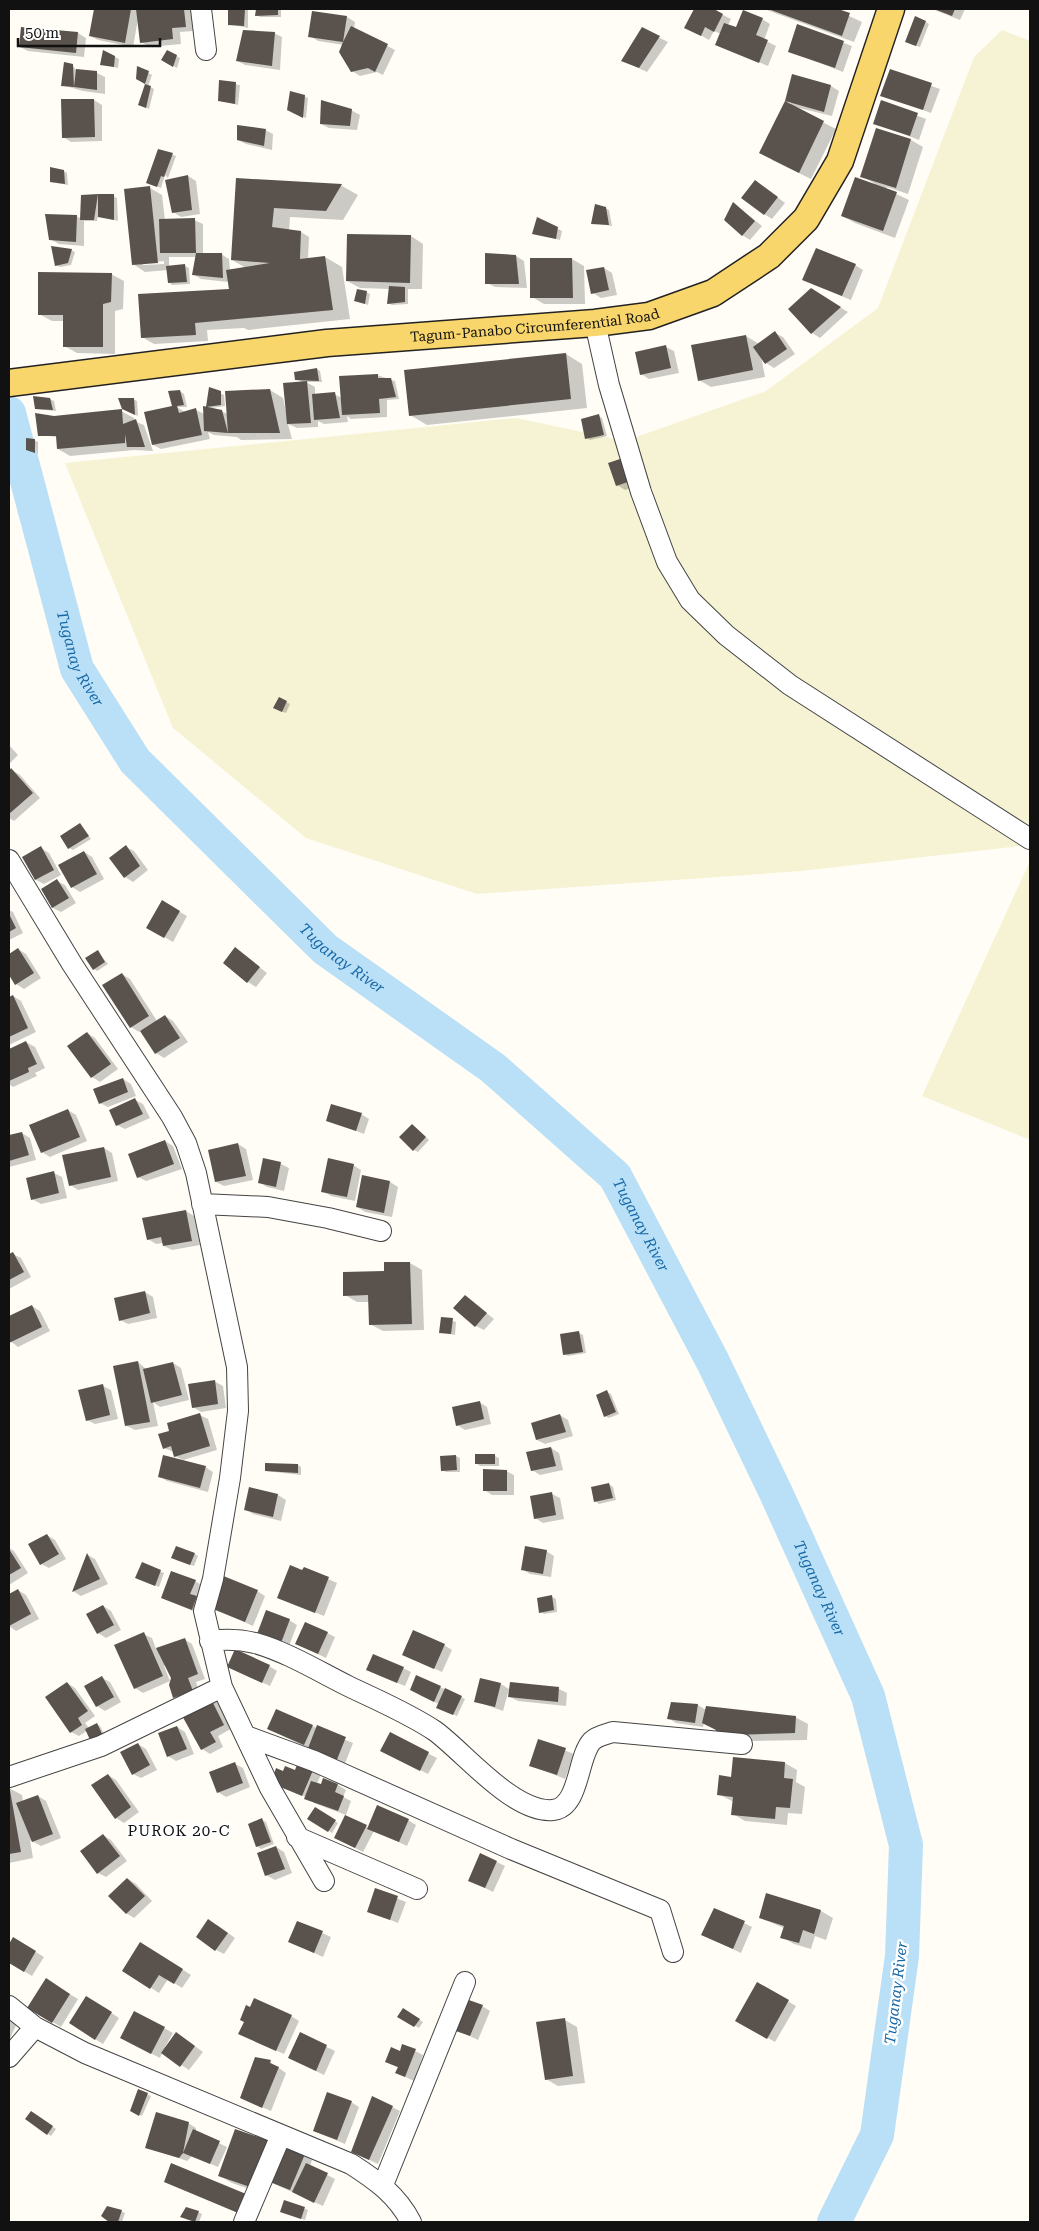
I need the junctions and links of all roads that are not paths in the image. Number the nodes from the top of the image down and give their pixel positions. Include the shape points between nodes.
1 (200, 9) edge
2 (891, 9) edge
3 (206, 50) dead end
4 (595, 322) junction
5 (9, 383) edge
6 (1030, 839) edge
7 (9, 860) edge
8 (202, 1204) junction
9 (381, 1231) dead end
10 (210, 1641) junction
11 (222, 1686) junction
12 (246, 1736) junction
13 (742, 1744) dead end
14 (9, 1777) edge
15 (297, 1837) junction
16 (324, 1881) dead end
17 (417, 1889) dead end
18 (674, 1952) dead end
19 (466, 1982) dead end
20 (9, 2006) edge
21 (35, 2027) junction
22 (9, 2057) edge
23 (281, 2135) junction
24 (383, 2185) junction
25 (244, 2222) edge
26 (411, 2222) edge

1 - 3 street
2 - 4 main road, Tagum-Panabo Circumferential Road via 840,161 806,219 769,256 713,293 649,316
4 - 5 main road, Tagum-Panabo Circumferential Road via 326,343
4 - 6 street via 609,385 641,492 667,562 690,600 726,635 790,685
7 - 8 street via 72,964 172,1117 186,1143
8 - 9 street via 268,1207
8 - 10 street via 237,1367 238,1411 223,1526 204,1611
10 - 11 street
10 - 13 street via 228,1638 255,1644 410,1716 436,1732 504,1790 543,1809 554,1810 563,1806 573,1794 584,1752 594,1739 613,1732
11 - 12 street
11 - 14 street via 102,1746
12 - 15 street
12 - 18 street via 314,1761 511,1849 660,1910
15 - 16 street
15 - 17 street
19 - 24 street
20 - 21 street
21 - 22 street
21 - 23 street via 85,2053
23 - 24 street via 350,2164
23 - 25 street
24 - 26 street via 403,2207

